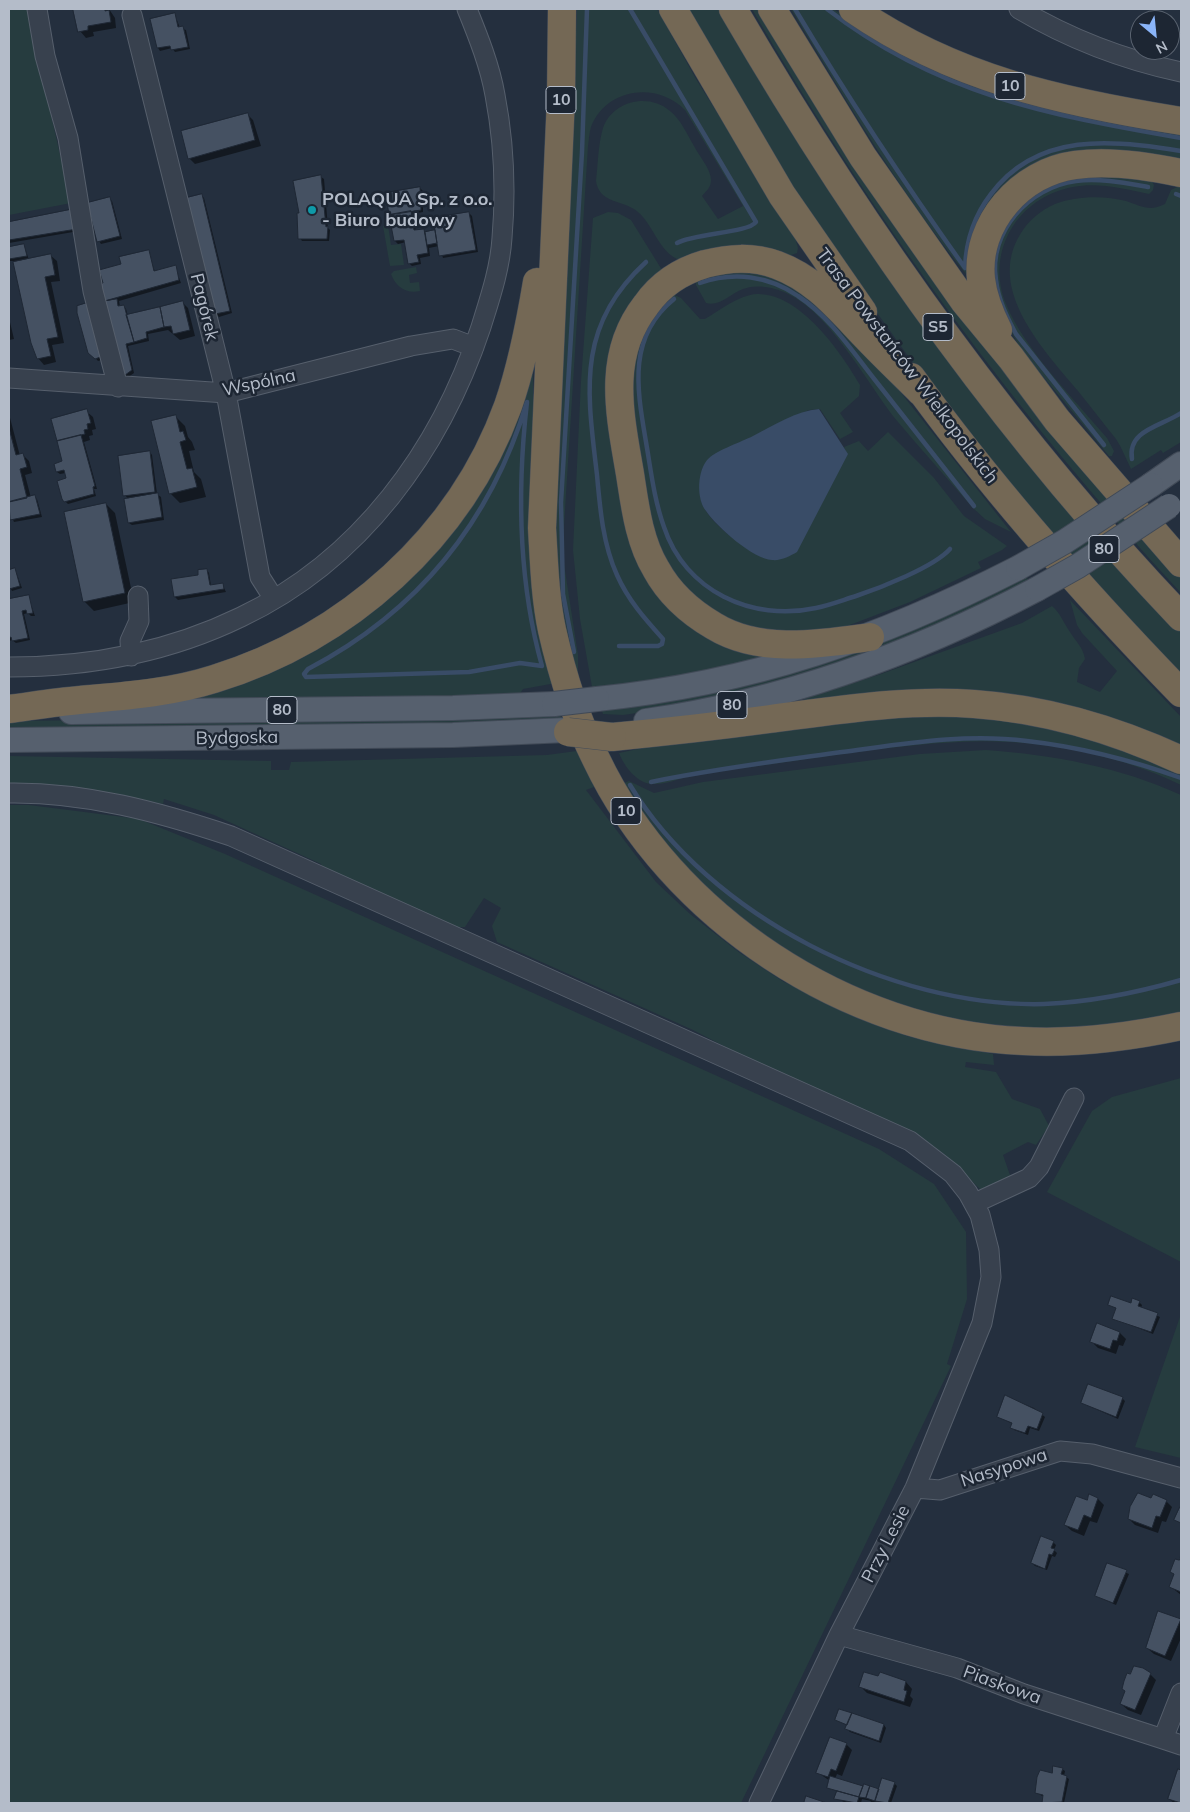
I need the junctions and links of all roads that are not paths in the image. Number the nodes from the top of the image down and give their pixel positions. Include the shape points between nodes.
1 (37, 9) edge
2 (468, 9) edge
3 (562, 9) edge
4 (673, 9) edge
5 (733, 9) edge
6 (772, 9) edge
7 (852, 9) edge
8 (1019, 9) edge
9 (132, 14) dead end
10 (1181, 72) edge
11 (1181, 121) edge
12 (1181, 173) edge
13 (556, 192) junction
14 (474, 347) junction
15 (1011, 358) junction
16 (9, 378) edge
17 (118, 387) junction
18 (921, 392) junction
19 (226, 394) junction
20 (1181, 464) edge
21 (1175, 502) edge
22 (1181, 563) edge
23 (138, 596) dead end
24 (274, 599) junction
25 (1181, 617) edge
26 (870, 637) junction
27 (131, 656) junction
28 (9, 667) edge
29 (1181, 693) edge
30 (9, 711) edge
31 (564, 731) joint
32 (610, 732) junction
33 (9, 740) edge
34 (1181, 760) edge
35 (9, 793) edge
36 (1181, 1026) edge
37 (1074, 1098) dead end
38 (975, 1204) junction
39 (1181, 1478) edge
40 (914, 1488) junction
41 (839, 1635) junction
42 (1181, 1693) edge
43 (1163, 1740) junction
44 (1181, 1745) edge
45 (759, 1803) edge

1 - 17 street via 45,56 68,138 93,291
2 - 14 street via 495,94 504,185 502,240 494,288
3 - 13 highway, 10
4 - 18 highway, Trasa Powstańców Wielkopolskich via 782,195
5 - 25 highway, S5 via 830,170 964,362 1060,483
6 - 15 highway via 863,157 964,302
7 - 11 highway, 10 via 905,42 1010,86 1082,104
8 - 10 street via 1090,44
9 - 19 street, Pagórek
12 - 15 highway via 1098,163 1075,165 1051,170 1031,180 1000,209 984,240 981,278 991,315
13 - 30 highway via 526,344 508,406 488,453 464,494 439,527 386,584 348,615 304,641 214,679 162,692
13 - 36 highway, 10 via 542,528 544,578 552,629 566,682 596,760 653,849 689,890 761,950 826,989 879,1012 933,1028 1022,1042 1075,1042 1132,1036
14 - 19 street, Wspólna via 453,340 410,346
14 - 24 street via 443,420 393,496 354,538
15 - 22 highway via 1057,420
16 - 17 street, Wspólna
17 - 19 street, Wspólna
18 - 26 highway via 830,298 796,274 754,259 728,258 694,267 676,276 653,294 637,315 626,337 620,363 622,430 639,525 656,570 672,592 688,609 715,627 750,640 813,645
18 - 29 highway, Trasa Powstańców Wielkopolskich via 1018,515
19 - 24 street, Pagórek via 260,577
20 - 26 main road, 80, bridge via 1064,542 1018,568 960,598
21 - 32 main road, 80, bridge via 1078,566 975,622 855,671 723,708
23 - 27 street via 139,621 130,641
24 - 27 street via 204,633
26 - 30 main road, 80, bridge via 748,674 676,689 554,704 453,708
27 - 28 street
31 - 32 highway, bridge
31 - 33 main road, Bydgoska / 80 via 453,736
32 - 34 highway via 693,729 845,708 966,704 1033,712 1090,725
35 - 38 street, Przy Lesie via 76,797 122,804 231,836 910,1141 953,1174
37 - 38 street via 1039,1167 1029,1178
38 - 40 street, Przy Lesie via 988,1238 991,1277 982,1324
39 - 40 street, Nasypowa via 1092,1454 1060,1451 940,1490
40 - 41 street, Przy Lesie
41 - 43 street, Piaskowa via 957,1668
41 - 45 street, Przy Lesie
42 - 43 street
43 - 44 street, Piaskowa

